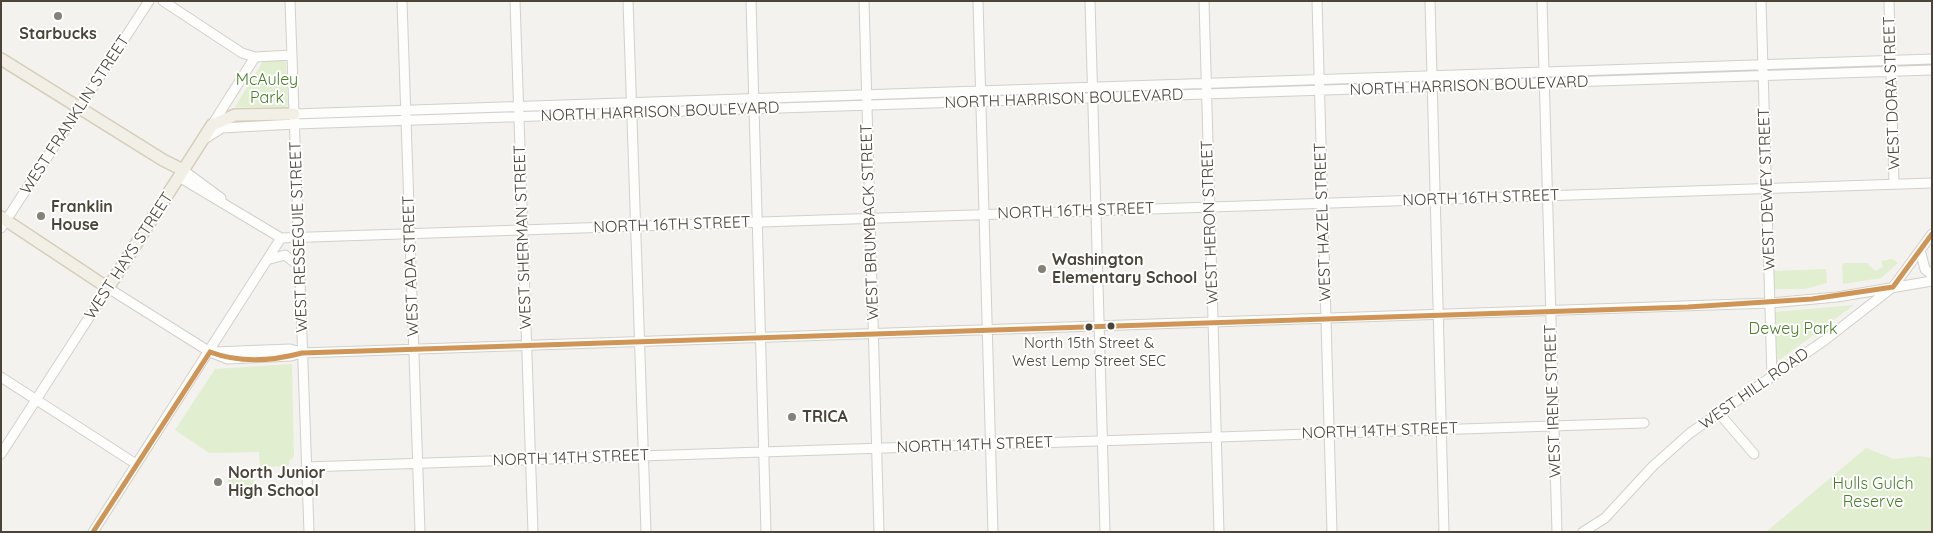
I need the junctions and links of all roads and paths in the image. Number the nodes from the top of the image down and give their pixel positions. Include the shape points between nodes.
1 (149, 1) edge
2 (163, 1) edge
3 (290, 1) edge
4 (402, 1) edge
5 (515, 1) edge
6 (628, 1) edge
7 (750, 1) edge
8 (864, 1) edge
9 (978, 1) edge
10 (1090, 1) edge
11 (1204, 1) edge
12 (1317, 1) edge
13 (1430, 1) edge
14 (1542, 1) edge
15 (1761, 1) edge
16 (1889, 1) edge
17 (292, 55) junction
18 (255, 57) junction
19 (1, 59) edge
20 (1932, 59) edge
21 (1891, 62) junction
22 (1763, 65) junction
23 (1932, 70) edge
24 (1544, 72) junction
25 (1891, 72) junction
26 (1764, 76) junction
27 (1432, 77) junction
28 (1319, 80) junction
29 (1544, 83) junction
30 (1206, 84) junction
31 (1093, 87) junction
32 (1432, 87) junction
33 (981, 91) junction
34 (1320, 91) junction
35 (867, 94) junction
36 (1206, 94) junction
37 (753, 98) junction
38 (1093, 98) junction
39 (632, 102) junction
40 (981, 102) junction
41 (867, 105) junction
42 (519, 106) junction
43 (80, 108) junction
44 (754, 109) junction
45 (406, 110) junction
46 (632, 113) junction
47 (519, 117) junction
48 (295, 119) junction
49 (407, 121) junction
50 (212, 125) junction
51 (202, 142) junction
52 (181, 174) junction
53 (1932, 183) edge
54 (1894, 184) junction
55 (1767, 188) junction
56 (1548, 196) junction
57 (1435, 199) junction
58 (1323, 203) junction
59 (1210, 207) junction
60 (1096, 211) junction
61 (984, 214) junction
62 (870, 218) junction
63 (3, 222) edge
64 (757, 222) junction
65 (636, 226) junction
66 (523, 230) junction
67 (410, 234) junction
68 (1932, 234) edge
69 (299, 237) junction
70 (281, 238) junction
71 (1920, 250) junction
72 (268, 261) junction
73 (300, 267) junction
74 (1932, 275) edge
75 (1932, 281) edge
76 (1893, 286) junction
77 (108, 288) junction
78 (1770, 303) junction
79 (1551, 312) junction
80 (1438, 315) junction
81 (1326, 319) junction
82 (1213, 323) junction
83 (1100, 326) junction
84 (987, 329) junction
85 (873, 333) junction
86 (760, 337) junction
87 (640, 341) junction
88 (527, 345) junction
89 (414, 349) junction
90 (210, 352) junction
91 (302, 352) junction
92 (1, 377) edge
93 (1772, 377) junction
94 (36, 400) junction
95 (1718, 412) junction
96 (1644, 423) dead end
97 (1554, 425) junction
98 (1442, 429) junction
99 (1330, 433) junction
100 (1216, 437) junction
101 (1103, 441) junction
102 (991, 444) junction
103 (876, 448) junction
104 (764, 452) junction
105 (1, 454) edge
106 (1754, 454) dead end
107 (644, 456) junction
108 (531, 460) junction
109 (136, 464) junction
110 (418, 464) junction
111 (306, 467) junction
112 (93, 532) edge
113 (309, 532) edge
114 (420, 532) edge
115 (533, 532) edge
116 (646, 532) edge
117 (766, 532) edge
118 (879, 532) edge
119 (993, 532) edge
120 (1105, 532) edge
121 (1219, 532) edge
122 (1332, 532) edge
123 (1444, 532) edge
124 (1557, 532) edge
125 (1583, 532) edge

1 - 43 street, WEST FRANKLIN STREET
2 - 18 street via 242,53
3 - 17 street, WEST RESSEGUIE STREET
4 - 45 street, WEST ADA STREET
5 - 42 street, WEST SHERMAN STREET
6 - 39 street
7 - 37 street
8 - 35 street, WEST BRUMBACK STREET
9 - 33 street
10 - 31 street
11 - 30 street, WEST HERON STREET
12 - 28 street, WEST HAZEL STREET
13 - 27 street
14 - 24 street, WEST IRENE STREET
15 - 22 street, WEST DEWEY STREET
16 - 21 street, WEST DORA STREET
17 - 18 street
17 - 48 street, WEST RESSEGUIE STREET
18 - 50 street, WEST HAYS STREET
19 - 43 main road
20 - 21 street, NORTH HARRISON BOULEVARD
21 - 22 street, NORTH HARRISON BOULEVARD
21 - 25 street, WEST DORA STREET
22 - 24 street, NORTH HARRISON BOULEVARD
22 - 26 street, WEST DEWEY STREET
23 - 25 street, NORTH HARRISON BOULEVARD
24 - 27 street, NORTH HARRISON BOULEVARD
24 - 29 street, WEST IRENE STREET
25 - 26 street, NORTH HARRISON BOULEVARD
25 - 54 street, WEST DORA STREET
26 - 29 street, NORTH HARRISON BOULEVARD
26 - 55 street, WEST DEWEY STREET
27 - 28 street, NORTH HARRISON BOULEVARD
27 - 32 street
28 - 30 street, NORTH HARRISON BOULEVARD
28 - 34 street, WEST HAZEL STREET
29 - 32 street, NORTH HARRISON BOULEVARD
29 - 56 street, WEST IRENE STREET
30 - 31 street, NORTH HARRISON BOULEVARD
30 - 36 street, WEST HERON STREET
31 - 33 street, NORTH HARRISON BOULEVARD
31 - 38 street
32 - 34 street, NORTH HARRISON BOULEVARD
32 - 57 street
33 - 35 street, NORTH HARRISON BOULEVARD
33 - 40 street
34 - 36 street, NORTH HARRISON BOULEVARD
34 - 58 street, WEST HAZEL STREET
35 - 37 street, NORTH HARRISON BOULEVARD
35 - 41 street, WEST BRUMBACK STREET
36 - 38 street, NORTH HARRISON BOULEVARD
36 - 59 street, WEST HERON STREET
37 - 39 street, NORTH HARRISON BOULEVARD
37 - 44 street
38 - 40 street, NORTH HARRISON BOULEVARD
38 - 60 street
39 - 42 street, NORTH HARRISON BOULEVARD
39 - 46 street
40 - 41 street, NORTH HARRISON BOULEVARD
40 - 61 street
41 - 44 street, NORTH HARRISON BOULEVARD
41 - 62 street, WEST BRUMBACK STREET
42 - 45 street, NORTH HARRISON BOULEVARD
42 - 47 street, WEST SHERMAN STREET
43 - 52 main road via 162,160 171,171
43 - 63 street, WEST FRANKLIN STREET
44 - 46 street, NORTH HARRISON BOULEVARD
44 - 64 street
45 - 48 street, NORTH HARRISON BOULEVARD
45 - 49 street, WEST ADA STREET
46 - 47 street, NORTH HARRISON BOULEVARD
46 - 65 street
47 - 49 street, NORTH HARRISON BOULEVARD
47 - 66 street, WEST SHERMAN STREET
48 - 49 street, NORTH HARRISON BOULEVARD
48 - 50 main road, NORTH HARRISON BOULEVARD via 235,115
48 - 51 street, NORTH HARRISON BOULEVARD via 222,128
48 - 69 street, WEST RESSEGUIE STREET
49 - 67 street, WEST ADA STREET
50 - 51 main road, WEST HAYS STREET
51 - 52 main road, WEST HAYS STREET
52 - 70 street
52 - 77 main road, WEST HAYS STREET
53 - 54 street, NORTH 16TH STREET
54 - 55 street, NORTH 16TH STREET
55 - 56 street, NORTH 16TH STREET
55 - 78 street, WEST DEWEY STREET
56 - 57 street, NORTH 16TH STREET
56 - 79 street, WEST IRENE STREET
57 - 58 street, NORTH 16TH STREET
57 - 80 street
58 - 59 street, NORTH 16TH STREET
58 - 81 street, WEST HAZEL STREET
59 - 60 street, NORTH 16TH STREET
59 - 82 street, WEST HERON STREET
60 - 61 street, NORTH 16TH STREET
60 - 83 street
61 - 62 street, NORTH 16TH STREET
61 - 84 street
62 - 64 street, NORTH 16TH STREET
62 - 85 street, WEST BRUMBACK STREET
63 - 77 main road
64 - 65 street, NORTH 16TH STREET
64 - 86 street
65 - 66 street, NORTH 16TH STREET
65 - 87 street
66 - 67 street, NORTH 16TH STREET
66 - 88 street, WEST SHERMAN STREET
67 - 69 street, NORTH 16TH STREET
67 - 89 street, WEST ADA STREET
68 - 71 street, WEST HILL ROAD
69 - 70 street, NORTH 16TH STREET
69 - 73 street, WEST RESSEGUIE STREET
70 - 72 street
71 - 74 street via 1926,269
71 - 76 street, WEST HILL ROAD
72 - 73 street via 285,255
72 - 90 street
73 - 91 street, WEST RESSEGUIE STREET
75 - 76 street
76 - 78 street via 1858,294
76 - 93 street, WEST HILL ROAD
77 - 90 street
77 - 94 street, WEST HAYS STREET
78 - 79 street
78 - 93 street, WEST DEWEY STREET
79 - 80 street
79 - 97 street, WEST IRENE STREET
80 - 81 street
80 - 98 street
81 - 82 street
81 - 99 street, WEST HAZEL STREET
82 - 83 street
82 - 100 street, WEST HERON STREET
83 - 84 street
83 - 101 street
84 - 85 street
84 - 102 street
85 - 86 street
85 - 103 street, WEST BRUMBACK STREET
86 - 87 street
86 - 104 street
87 - 88 street
87 - 107 street
88 - 89 street
88 - 108 street, WEST SHERMAN STREET
89 - 91 street
89 - 110 street, WEST ADA STREET
90 - 91 street via 290,349
90 - 109 street
91 - 111 street, WEST RESSEGUIE STREET
92 - 94 street
93 - 95 street, WEST HILL ROAD
94 - 105 street, WEST HAYS STREET
94 - 109 street
95 - 106 street
95 - 125 street, WEST HILL ROAD via 1653,466 1605,518
96 - 97 street, NORTH 14TH STREET
97 - 98 street, NORTH 14TH STREET
97 - 124 street, WEST IRENE STREET
98 - 99 street, NORTH 14TH STREET
98 - 123 street
99 - 100 street, NORTH 14TH STREET
99 - 122 street, WEST HAZEL STREET
100 - 101 street, NORTH 14TH STREET
100 - 121 street, WEST HERON STREET
101 - 102 street, NORTH 14TH STREET
101 - 120 street
102 - 103 street, NORTH 14TH STREET
102 - 119 street
103 - 104 street, NORTH 14TH STREET
103 - 118 street, WEST BRUMBACK STREET
104 - 107 street, NORTH 14TH STREET
104 - 117 street
107 - 108 street, NORTH 14TH STREET
107 - 116 street
108 - 110 street, NORTH 14TH STREET
108 - 115 street, WEST SHERMAN STREET
109 - 112 street
110 - 111 street, NORTH 14TH STREET
110 - 114 street, WEST ADA STREET
111 - 113 street, WEST RESSEGUIE STREET

